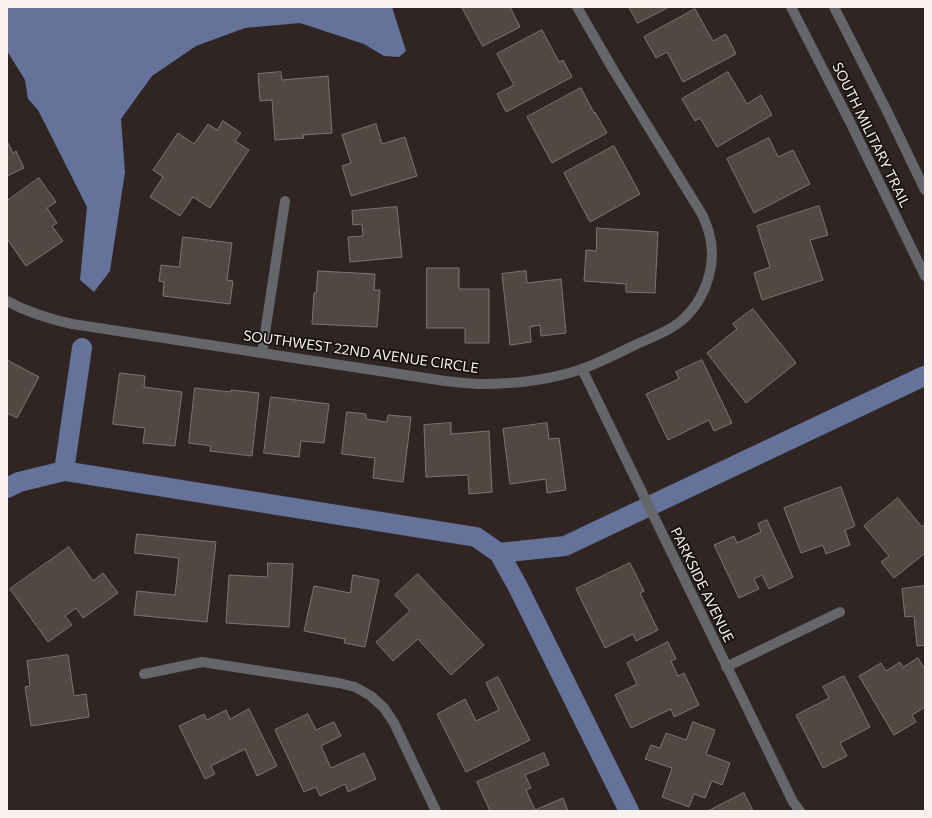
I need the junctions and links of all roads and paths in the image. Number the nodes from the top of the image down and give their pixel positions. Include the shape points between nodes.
1 (577, 7) edge
2 (791, 7) edge
3 (834, 7) edge
4 (925, 190) edge
5 (285, 201) dead end
6 (925, 276) edge
7 (7, 301) edge
8 (262, 353) junction
9 (582, 369) junction
10 (840, 612) dead end
11 (726, 667) junction
12 (144, 674) dead end
13 (436, 811) edge
14 (800, 811) edge

1 - 9 street, SOUTHWEST 22ND AVENUE CIRCLE via 703,216 710,234 712,254 710,273 704,291 694,307 680,321
2 - 6 street, SOUTH MILITARY TRAIL
3 - 4 street, SOUTH MILITARY TRAIL
5 - 8 street
7 - 8 street, SOUTHWEST 22ND AVENUE CIRCLE via 52,320
8 - 9 street, SOUTHWEST 22ND AVENUE CIRCLE via 480,384 516,383
9 - 11 street, PARKSIDE AVENUE
10 - 11 street
11 - 14 street, PARKSIDE AVENUE via 792,802
12 - 13 street via 202,662 355,687 371,696 384,708 394,723

